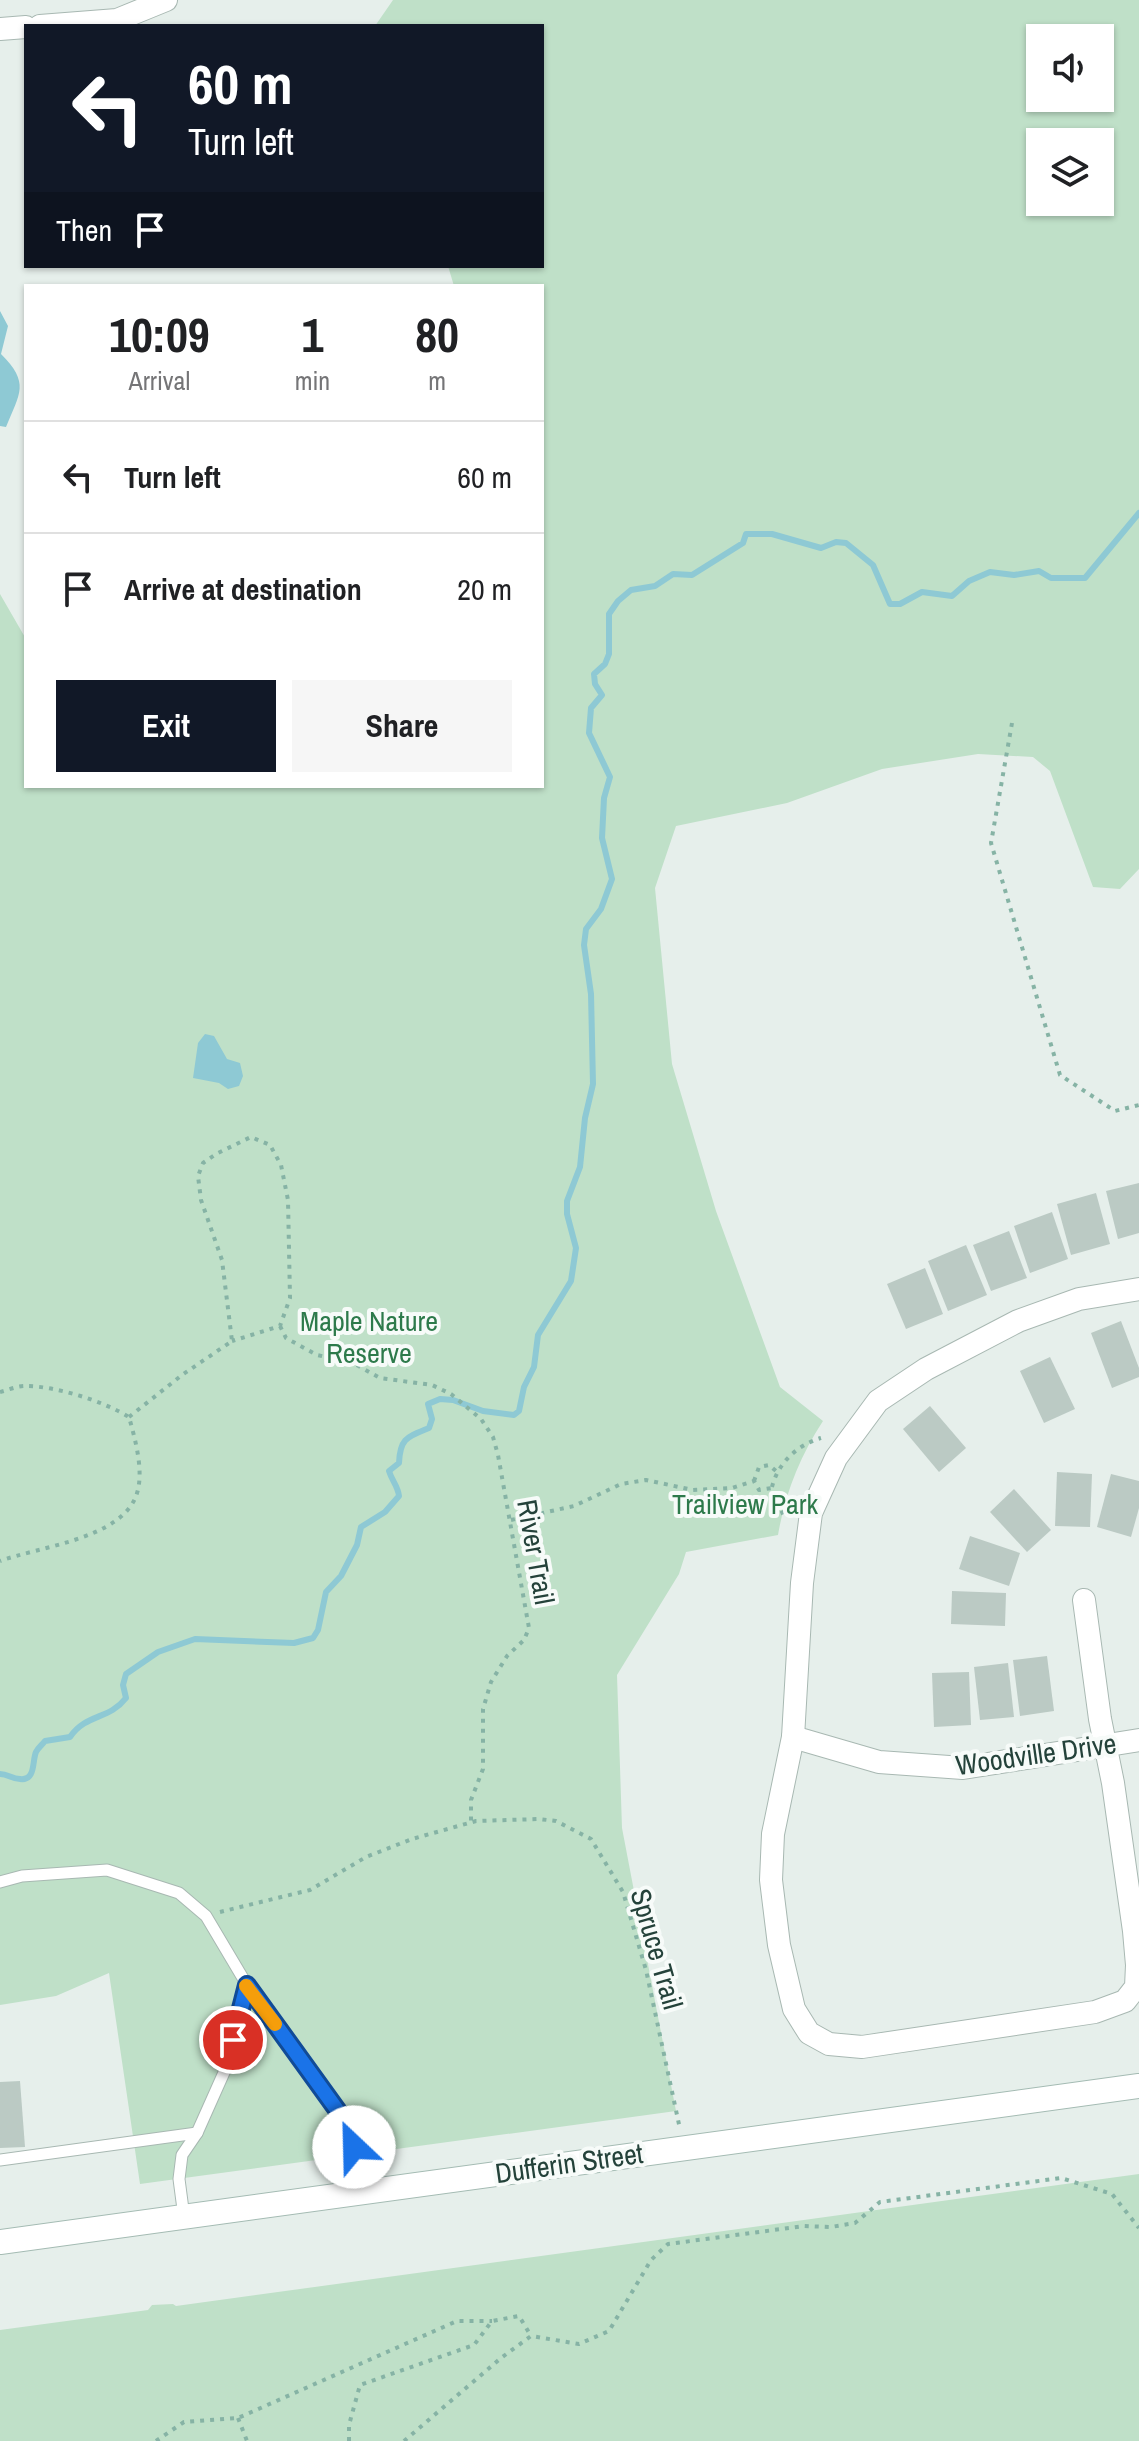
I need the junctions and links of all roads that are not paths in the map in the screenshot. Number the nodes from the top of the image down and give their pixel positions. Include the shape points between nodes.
1 (166, 0) edge
2 (66, 24) edge
3 (24, 27) edge
4 (0, 29) edge
5 (1139, 1289) edge
6 (1084, 1600) dead end
7 (793, 1737) junction
8 (1139, 1740) edge
9 (1105, 1746) junction
10 (0, 1882) edge
11 (247, 1985) junction
12 (1139, 2086) edge
13 (197, 2133) junction
14 (0, 2160) edge
15 (365, 2190) junction
16 (184, 2218) junction
17 (0, 2242) edge

1 - 2 street via 117,20
3 - 4 street
5 - 7 street via 1079,1299 1018,1321 878,1401 836,1458 811,1513
6 - 9 street
7 - 9 street, Woodville Drive via 879,1762 963,1768
7 - 9 street via 773,1834 771,1880 782,1958 794,2009 809,2033 829,2044 862,2047 1095,2012 1125,2001 1136,1987 1134,1931
8 - 9 street, Woodville Drive
10 - 11 lane via 107,1870 179,1893 206,1916
11 - 13 lane via 226,2068
11 - 15 lane via 348,2125
12 - 15 main road, Dufferin Street
13 - 14 lane
13 - 16 lane via 180,2167
15 - 16 main road, Dufferin Street
16 - 17 main road, Dufferin Street

